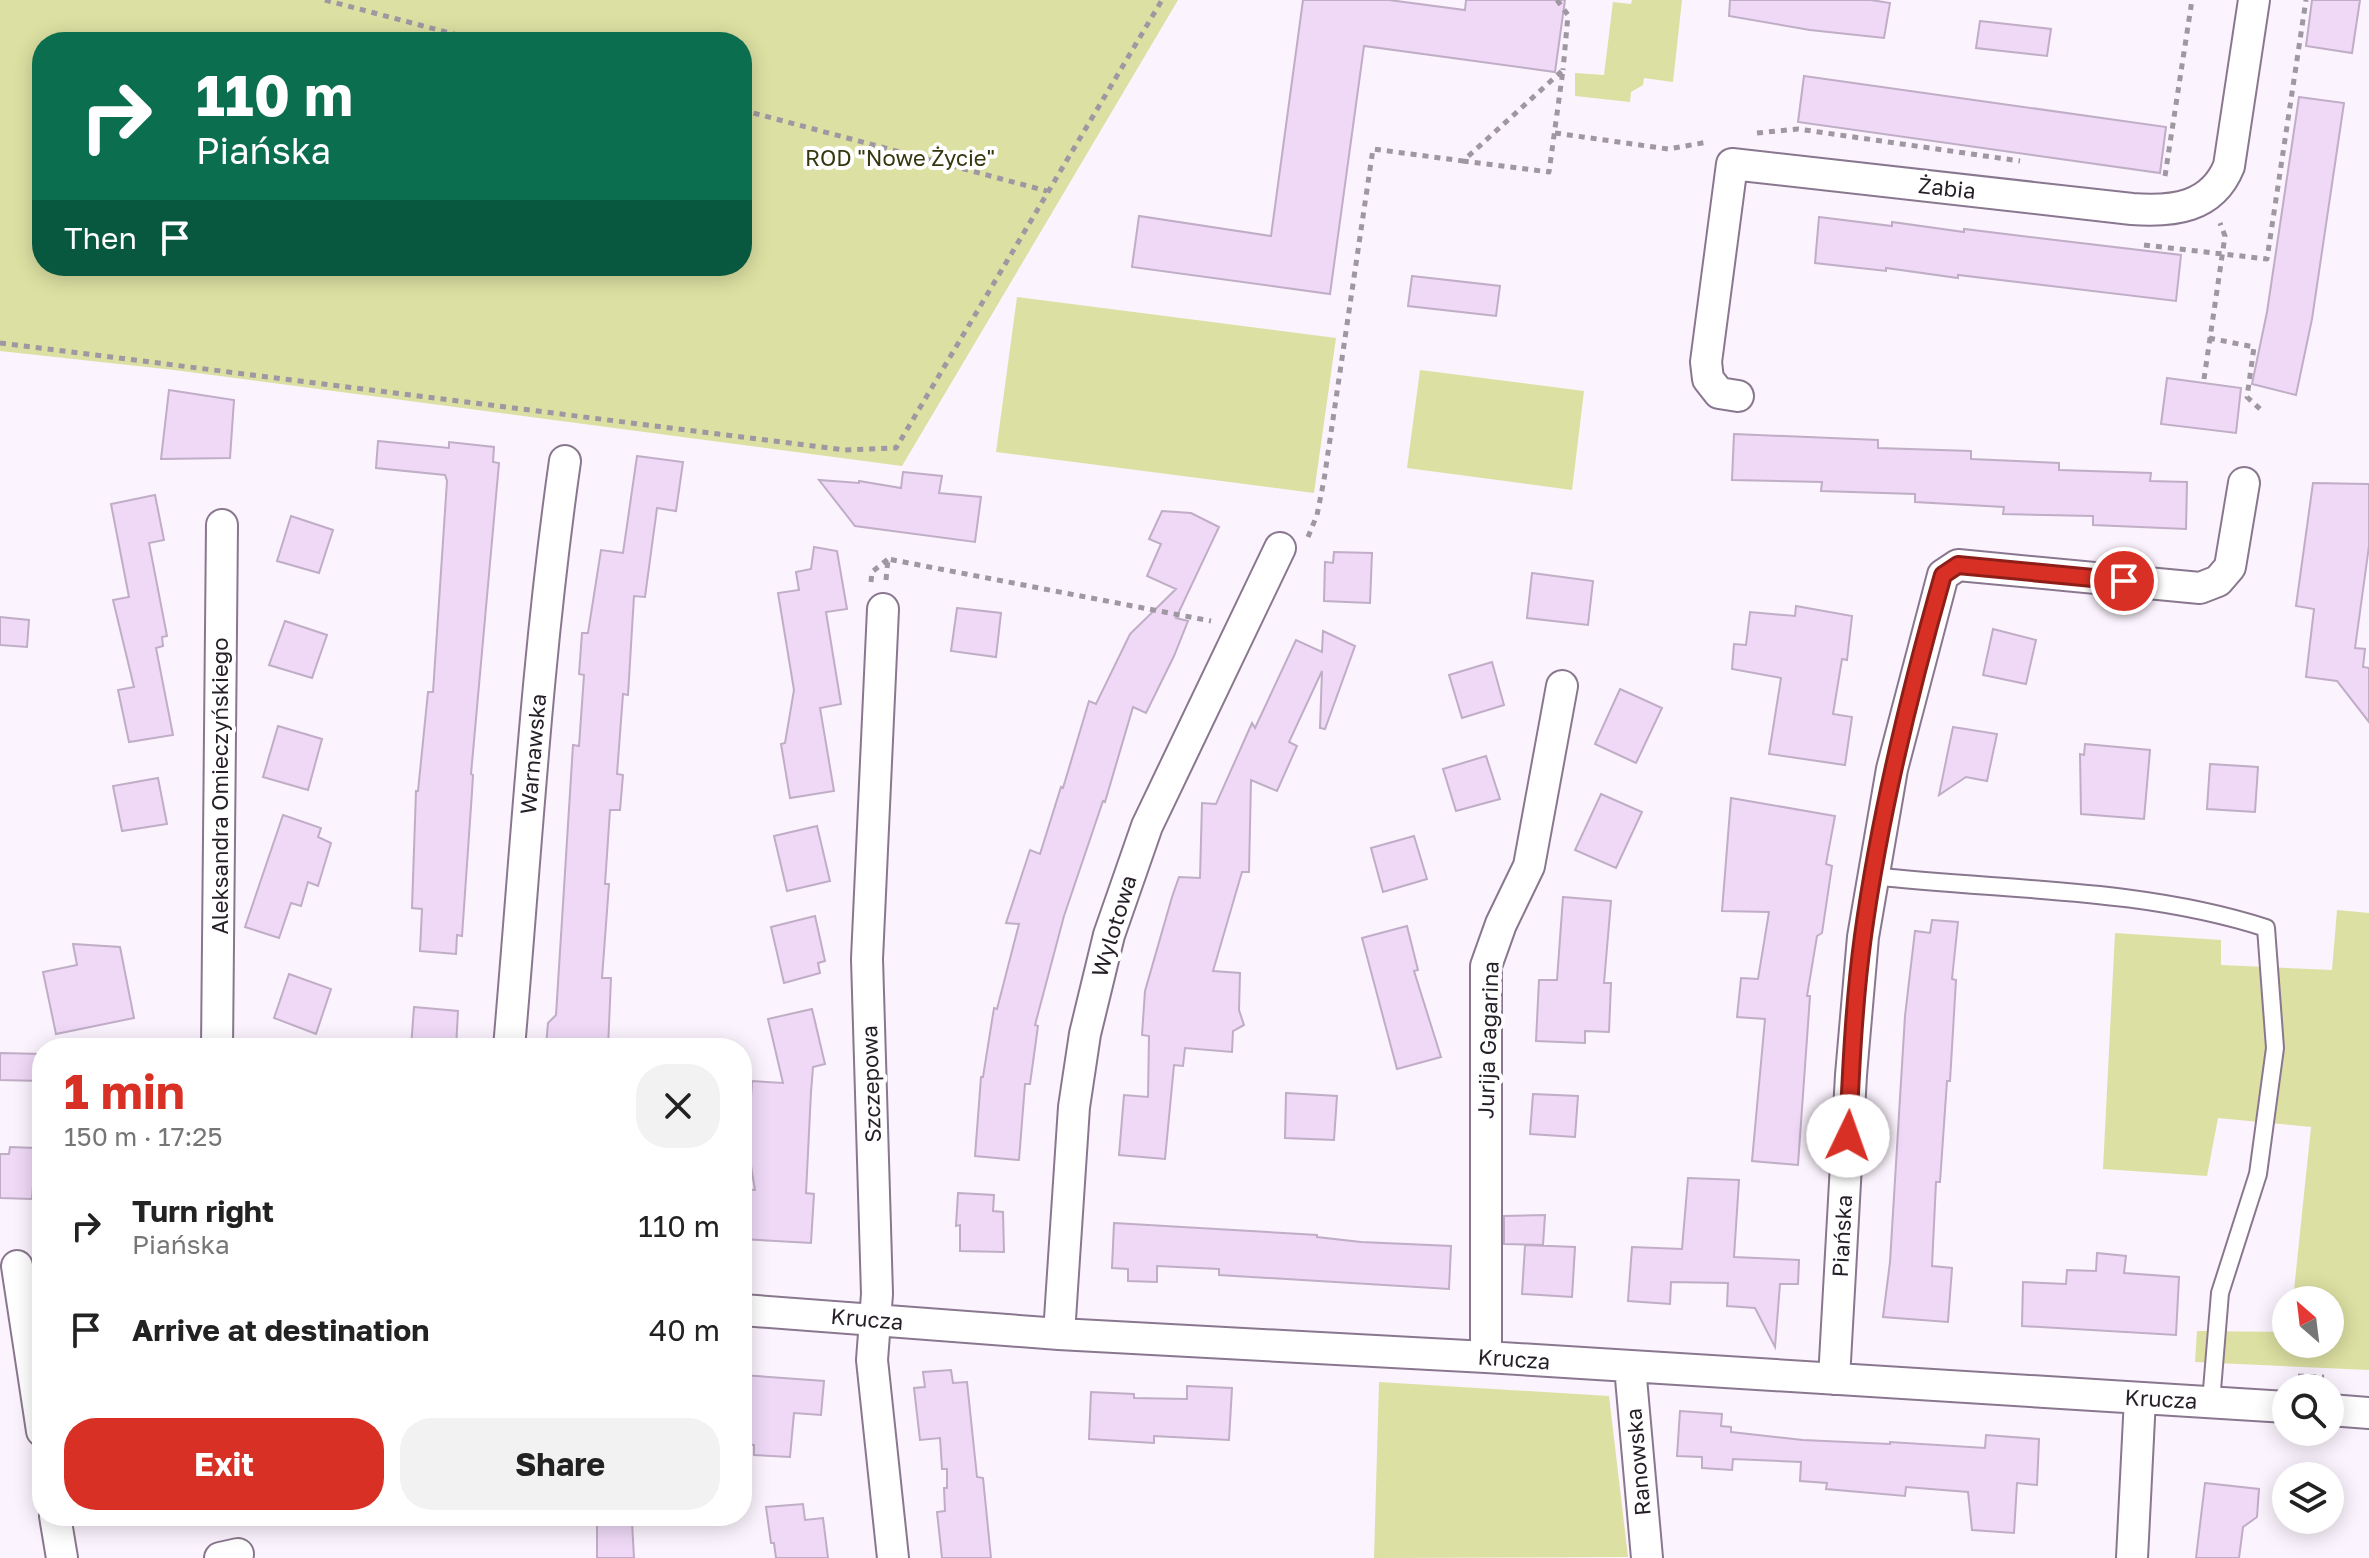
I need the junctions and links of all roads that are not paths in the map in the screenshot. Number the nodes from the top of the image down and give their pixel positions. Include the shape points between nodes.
1 (2254, 0) edge
2 (1738, 396) dead end
3 (565, 461) dead end
4 (2244, 483) dead end
5 (222, 525) dead end
6 (1293, 544) road end
7 (883, 609) road end
8 (1562, 686) dead end
9 (1873, 876) junction
10 (217, 1038) edge
11 (510, 1038) edge
12 (20, 1266) edge
13 (752, 1311) edge
14 (875, 1320) junction
15 (1059, 1334) junction
16 (32, 1356) edge
17 (1486, 1357) junction
18 (1630, 1367) junction
19 (1834, 1379) junction
20 (2140, 1398) junction
21 (2211, 1402) junction
22 (2272, 1406) edge
23 (2344, 1411) edge
24 (2369, 1413) edge
25 (57, 1526) edge
26 (62, 1558) edge
27 (893, 1558) edge
28 (1647, 1558) edge
29 (2132, 1558) edge

1 - 2 street, Żabia via 2229,166 2209,195 2181,209 2132,209 1732,164 1706,362 1708,379 1719,393
3 - 11 street, Warnawska via 550,564
4 - 9 street, Piańska via 2230,567 2218,581 2200,588 1958,565 1943,575 1892,769
5 - 10 street, Aleksandra Omieczyńskiego
6 - 15 street, Wylotowa via 1240,633 1147,826 1109,935 1074,1107
7 - 14 street, Szczepowa via 867,959
8 - 17 street, Jurija Gagarina via 1529,866 1486,966
9 - 19 street, Piańska via 1856,1003
9 - 21 lane via 2132,898 2266,928 2275,1048 2258,1174 2220,1293
12 - 16 street
13 - 14 street, Krucza
14 - 15 street, Krucza
14 - 27 street, Szczepowa via 872,1360
15 - 17 street, Krucza
17 - 18 street, Krucza
18 - 19 street, Krucza
18 - 28 street, Ranowska
19 - 20 street, Krucza
20 - 21 street, Krucza
20 - 29 street
21 - 22 street, Krucza
23 - 24 street
25 - 26 street

